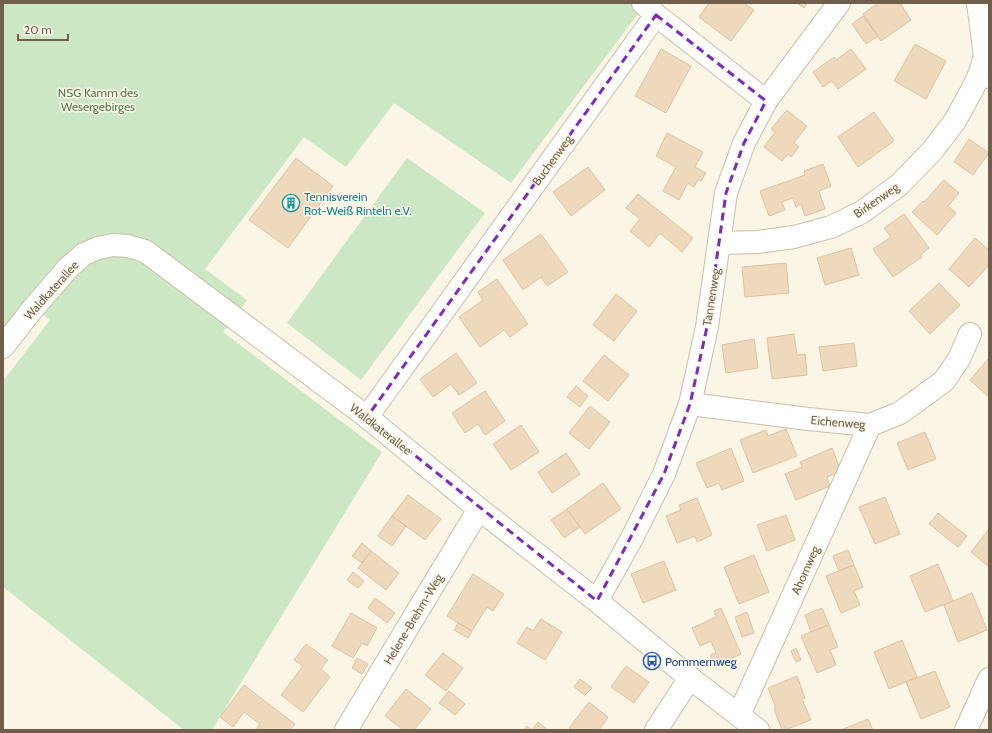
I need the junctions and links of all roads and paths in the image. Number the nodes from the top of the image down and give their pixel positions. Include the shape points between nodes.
1 (838, 3) edge
2 (978, 3) edge
3 (650, 9) edge
4 (985, 75) edge
5 (766, 100) junction
6 (719, 243) junction
7 (970, 334) dead end
8 (3, 347) edge
9 (690, 404) junction
10 (367, 417) junction
11 (870, 425) junction
12 (479, 509) junction
13 (597, 601) junction
14 (690, 678) junction
15 (989, 679) edge
16 (739, 716) junction
17 (346, 730) edge
18 (656, 730) edge
19 (758, 730) edge
20 (966, 730) edge

1 - 5 street, Tannenweg
2 - 4 street, Birkenweg
3 - 5 street, Buchenweg
3 - 10 street, Buchenweg
4 - 6 street, Birkenweg via 972,90 955,121 932,151 899,185 862,212 830,227 794,237 758,242
5 - 6 street, Tannenweg via 744,143 726,193
6 - 9 street, Tannenweg via 707,327
7 - 11 street, Eichenweg via 959,359 944,381 900,413
8 - 10 street, Waldkaterallee via 68,268 84,254 113,245 128,246 145,251
9 - 11 street, Eichenweg
9 - 13 street, Tannenweg via 664,474 634,536
10 - 12 street, Waldkaterallee
11 - 16 street, Ahornweg
12 - 13 street, Waldkaterallee
12 - 17 street, Helene-Brehm-Weg
13 - 14 street, Waldkaterallee
14 - 16 street, Waldkaterallee
14 - 18 street
15 - 20 street
16 - 19 street, Waldkaterallee

